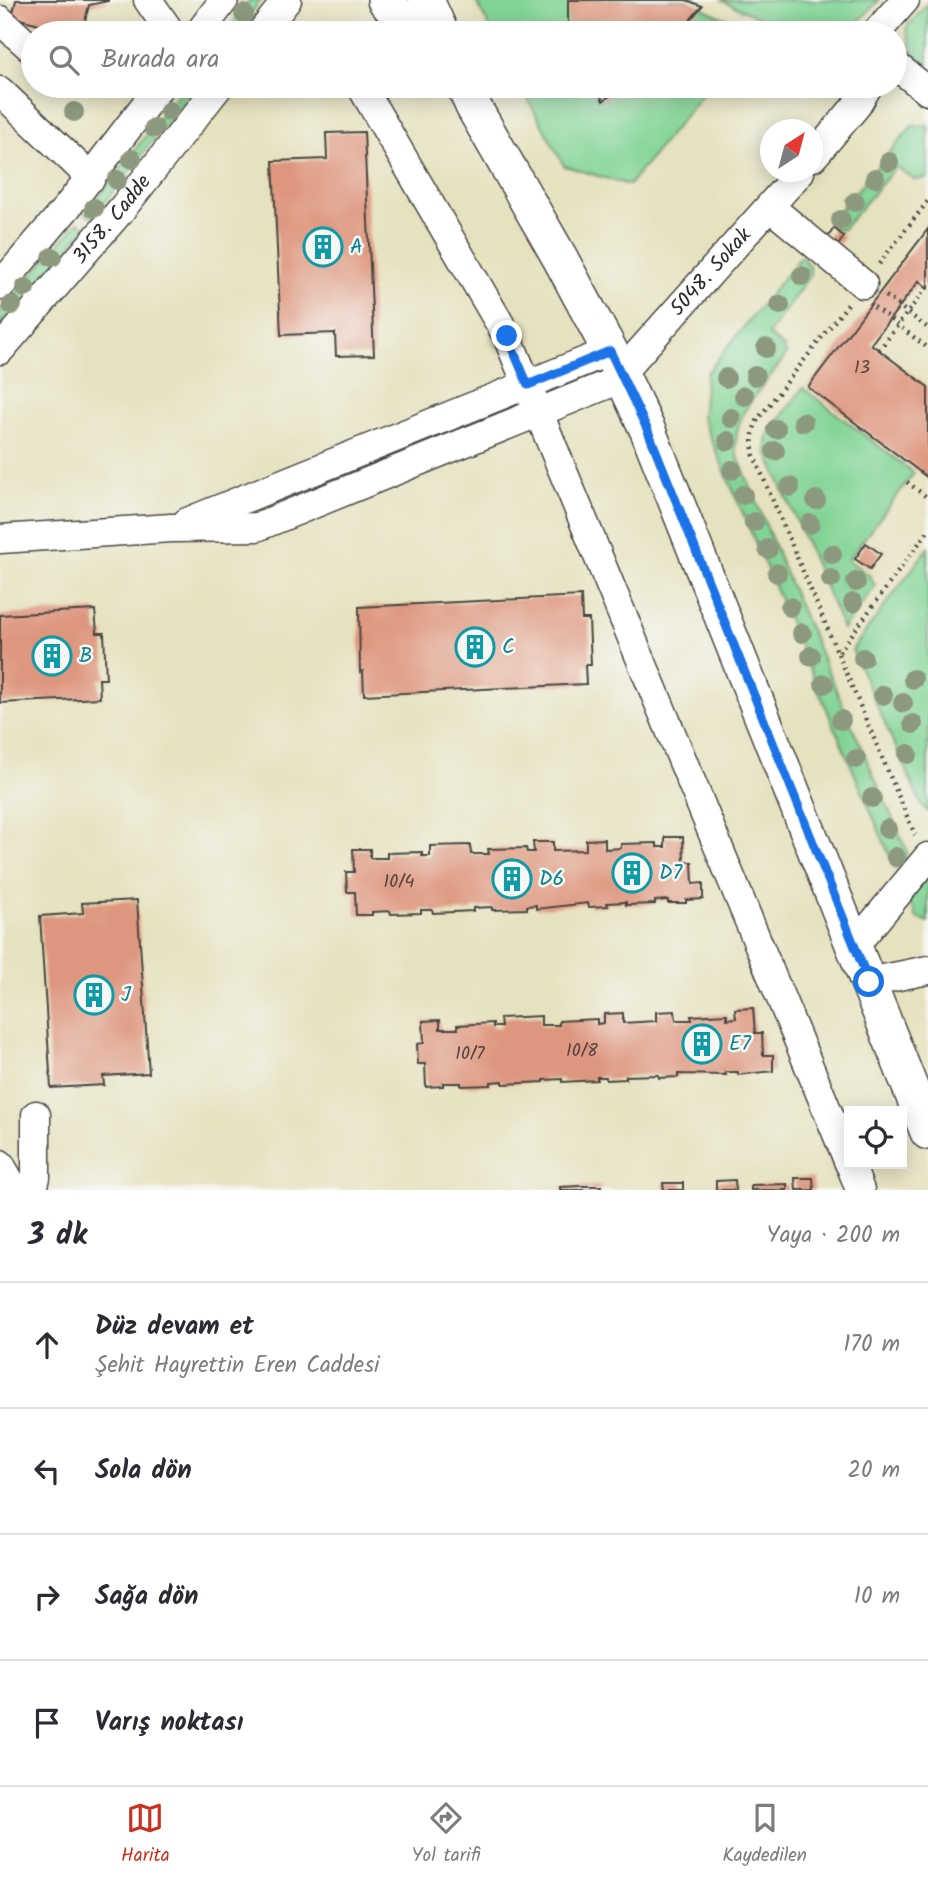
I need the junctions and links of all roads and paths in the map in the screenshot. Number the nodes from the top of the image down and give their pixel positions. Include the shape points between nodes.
1 (148, 0) edge
2 (224, 0) edge
3 (287, 0) edge
4 (386, 0) edge
5 (425, 0) edge
6 (905, 0) edge
7 (0, 20) edge
8 (163, 21) edge
9 (208, 21) edge
10 (270, 21) edge
11 (403, 21) edge
12 (435, 21) edge
13 (887, 21) edge
14 (21, 39) edge
15 (907, 75) edge
16 (0, 91) edge
17 (928, 92) edge
18 (151, 98) edge
19 (210, 98) edge
20 (368, 98) edge
21 (468, 98) edge
22 (862, 98) edge
23 (823, 146) edge
24 (91, 178) junction
25 (791, 182) edge
26 (928, 201) edge
27 (770, 206) junction
28 (0, 286) edge
29 (927, 287) edge
30 (872, 293) junction
31 (908, 312) junction
32 (898, 325) junction
33 (928, 328) edge
34 (928, 348) edge
35 (0, 350) edge
36 (879, 350) dead end
37 (618, 368) junction
38 (528, 385) junction
39 (540, 413) junction
40 (907, 482) dead end
41 (928, 498) edge
42 (171, 528) junction
43 (928, 531) edge
44 (0, 539) edge
45 (838, 652) junction
46 (927, 859) edge
47 (855, 946) junction
48 (928, 970) edge
49 (869, 982) junction
50 (36, 1115) dead end
51 (928, 1132) edge
52 (844, 1151) edge
53 (0, 1164) edge
54 (851, 1169) edge
55 (15, 1190) edge
56 (33, 1190) edge
57 (860, 1190) edge

1 - 8 street
2 - 9 street
3 - 10 street
4 - 11 main road
5 - 12 main road
6 - 13 street
7 - 14 street
15 - 17 street
16 - 24 street
18 - 24 street, 3158. Cadde
19 - 35 street, 3158. Cadde via 121,210
20 - 38 street via 507,336
21 - 37 main road via 561,258
22 - 23 street
24 - 28 street, 3158. Cadde
25 - 27 street, 5048. Sokak
26 - 30 path
27 - 30 street
27 - 37 street, 5048. Sokak
29 - 31 path
30 - 31 path
30 - 32 path
30 - 45 path via 758,419 752,434 754,456
31 - 32 path
31 - 33 path
32 - 34 path
32 - 36 path
37 - 38 street
37 - 39 street
37 - 47 main road via 648,431
38 - 39 street
38 - 42 street
39 - 42 street via 257,527
39 - 52 street
40 - 41 path
42 - 44 street
43 - 45 path
45 - 46 path
46 - 47 street
47 - 49 main road
48 - 49 street
49 - 51 main road
50 - 56 street
53 - 55 street
54 - 57 street

